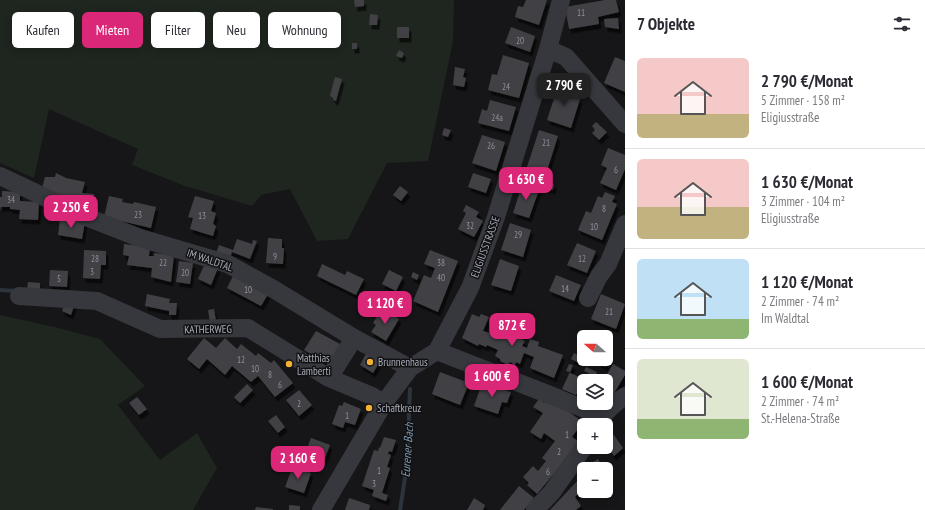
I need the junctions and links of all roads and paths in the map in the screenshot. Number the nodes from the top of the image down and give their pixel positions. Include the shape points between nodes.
1 (561, 0) edge
2 (548, 48) junction
3 (625, 124) edge
4 (0, 176) edge
5 (625, 224) edge
6 (19, 296) dead end
7 (588, 298) dead end
8 (354, 338) junction
9 (437, 351) junction
10 (410, 368) junction
11 (329, 378) junction
12 (625, 396) edge
13 (384, 403) junction
14 (595, 418) edge
15 (602, 418) edge
16 (579, 454) edge
17 (321, 510) edge
18 (535, 510) edge

1 - 2 street, ELIGIUSSTRASSE
2 - 3 street via 566,57
2 - 9 street, ELIGIUSSTRASSE via 494,224 470,288
4 - 8 street, IM WALDTAL via 89,218 140,238 228,264
5 - 7 street via 608,264
6 - 11 street, KATHERWEG via 97,301 160,329 248,328
8 - 10 street, IM WALDTAL
8 - 11 street
9 - 10 street
9 - 14 street via 572,404
10 - 13 street
11 - 13 street, KATHERWEG
12 - 15 street via 610,407
13 - 17 street
16 - 18 street via 552,492

